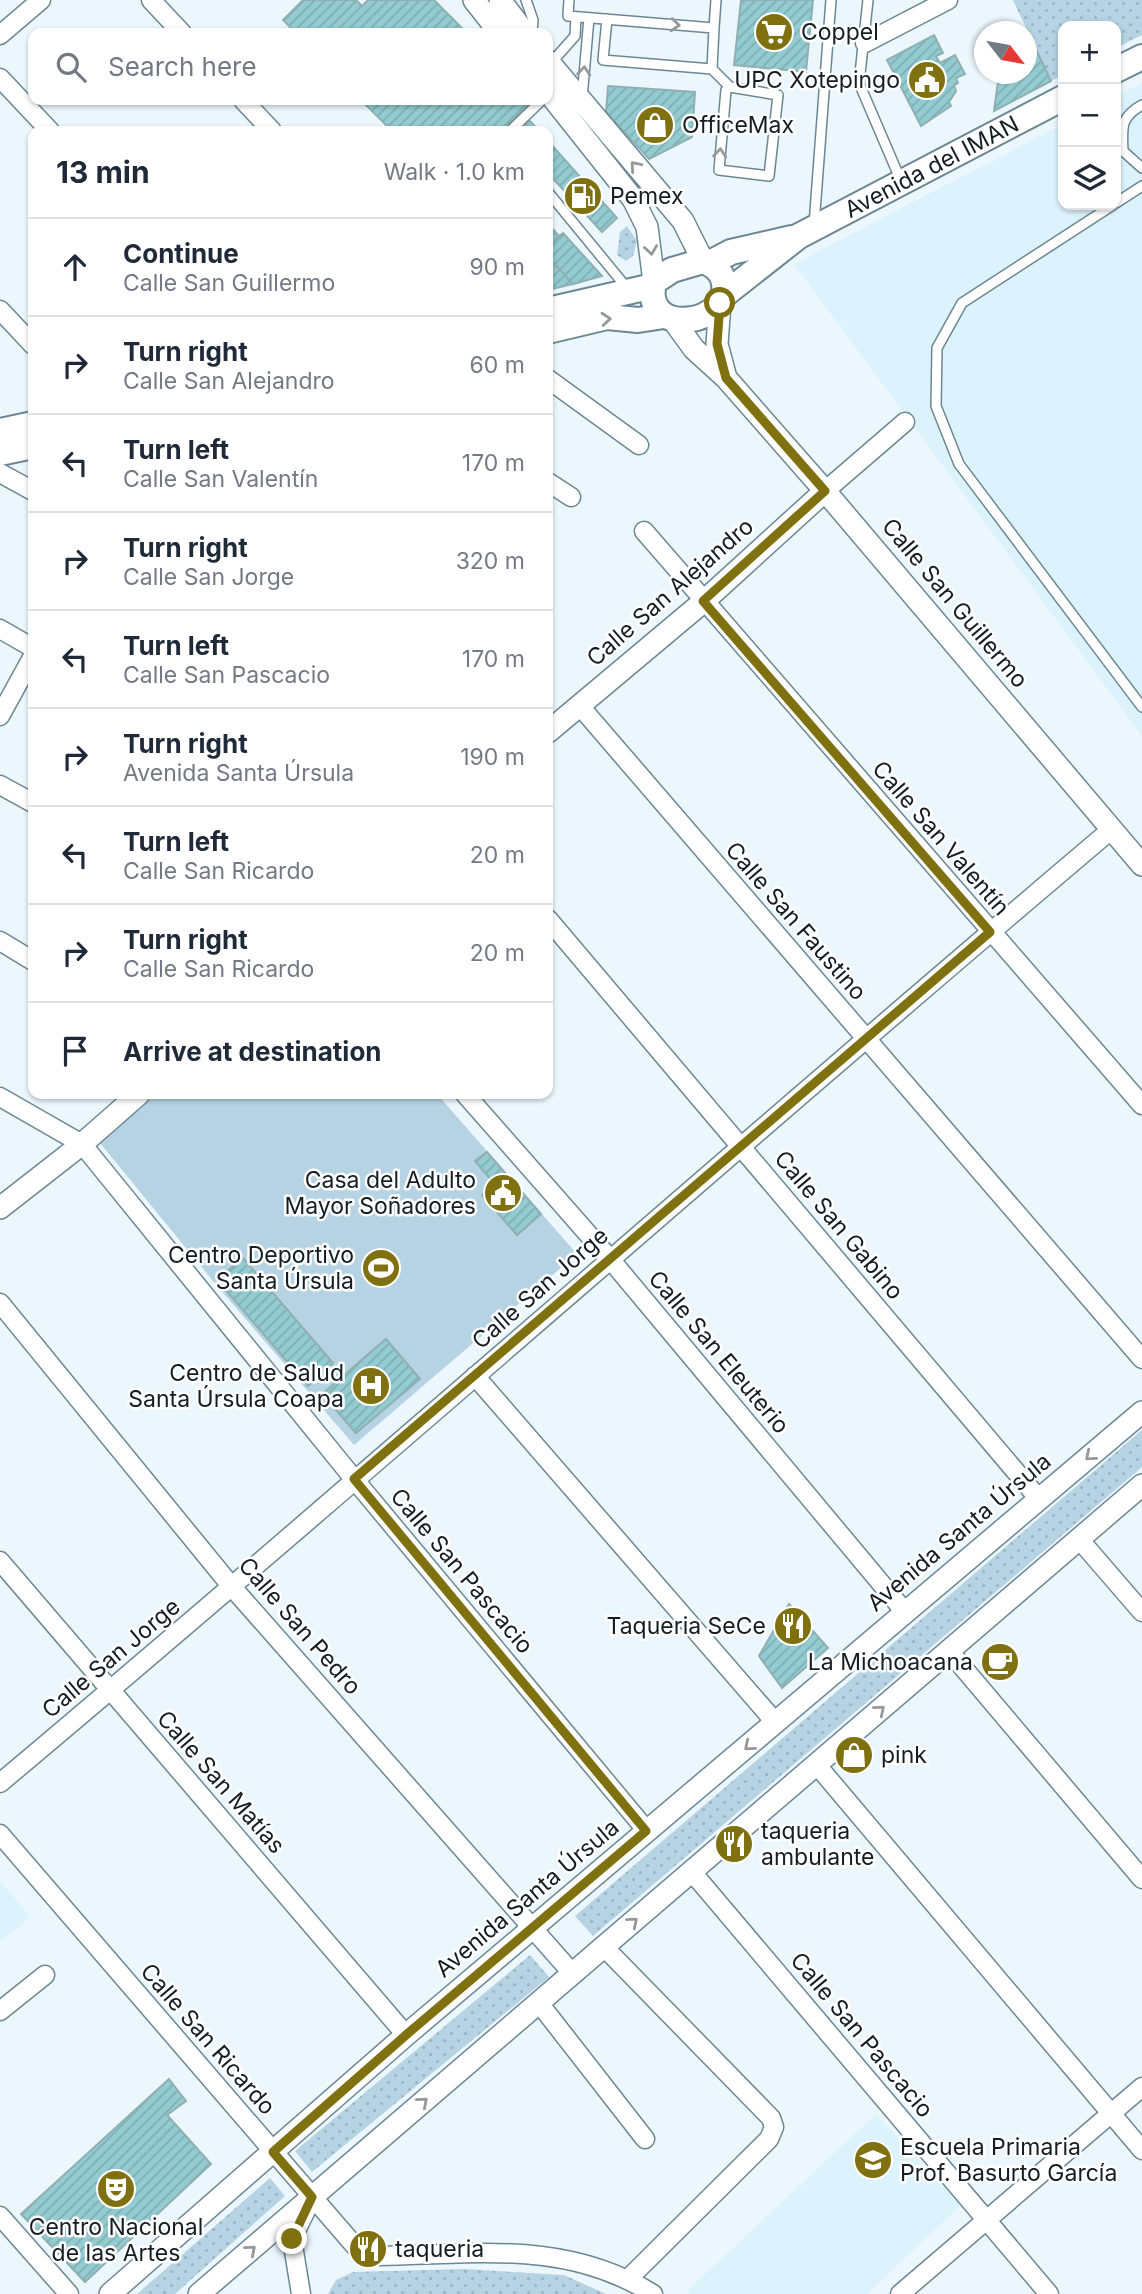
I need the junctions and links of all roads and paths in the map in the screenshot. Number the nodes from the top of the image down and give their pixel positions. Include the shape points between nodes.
1 (41, 0) edge
2 (151, 0) edge
3 (474, 0) edge
4 (500, 0) edge
5 (526, 0) edge
6 (569, 0) edge
7 (716, 0) edge
8 (831, 0) edge
9 (868, 0) edge
10 (948, 0) edge
11 (576, 16) junction
12 (589, 18) junction
13 (607, 19) junction
14 (177, 28) edge
15 (496, 28) edge
16 (522, 28) edge
17 (532, 28) edge
18 (714, 28) junction
19 (0, 36) edge
20 (865, 43) junction
21 (1142, 57) edge
22 (553, 59) edge
23 (553, 67) edge
24 (1121, 68) edge
25 (712, 69) junction
26 (0, 78) edge
27 (730, 87) junction
28 (1058, 101) edge
29 (553, 102) edge
30 (581, 103) junction
31 (248, 105) edge
32 (537, 105) edge
33 (1142, 105) edge
34 (45, 126) edge
35 (267, 126) edge
36 (515, 126) edge
37 (1142, 168) edge
38 (902, 182) junction
39 (1142, 186) edge
40 (553, 198) edge
41 (1121, 200) edge
42 (1105, 210) edge
43 (806, 233) junction
44 (706, 262) junction
45 (654, 284) junction
46 (628, 289) junction
47 (722, 299) junction
48 (553, 309) edge
49 (0, 310) edge
50 (669, 318) junction
51 (553, 330) edge
52 (28, 340) edge
53 (726, 378) junction
54 (553, 383) edge
55 (905, 422) dead end
56 (28, 426) edge
57 (0, 431) edge
58 (639, 445) dead end
59 (28, 447) edge
60 (0, 453) edge
61 (0, 473) edge
62 (553, 485) edge
63 (28, 488) edge
64 (825, 491) junction
65 (571, 497) dead end
66 (644, 531) dead end
67 (703, 601) junction
68 (0, 629) edge
69 (28, 645) edge
70 (28, 665) edge
71 (579, 705) junction
72 (1142, 707) edge
73 (0, 716) edge
74 (553, 728) edge
75 (0, 785) edge
76 (28, 800) edge
77 (1112, 829) junction
78 (1142, 865) edge
79 (553, 925) edge
80 (990, 932) junction
81 (0, 942) edge
82 (28, 958) edge
83 (864, 1038) junction
84 (0, 1097) edge
85 (133, 1099) edge
86 (470, 1099) edge
87 (1142, 1105) edge
88 (82, 1144) junction
89 (740, 1147) junction
90 (0, 1209) edge
91 (610, 1259) junction
92 (0, 1303) edge
93 (1142, 1359) edge
94 (475, 1376) junction
95 (1142, 1412) edge
96 (354, 1479) junction
97 (1142, 1485) edge
98 (1039, 1499) junction
99 (1079, 1539) junction
100 (0, 1561) edge
101 (232, 1587) junction
102 (905, 1612) junction
103 (1142, 1612) edge
104 (950, 1651) junction
105 (110, 1690) junction
106 (776, 1723) junction
107 (816, 1764) junction
108 (0, 1783) edge
109 (646, 1831) junction
110 (0, 1834) edge
111 (692, 1872) junction
112 (1142, 1879) edge
113 (532, 1929) junction
114 (604, 1947) junction
115 (572, 1973) junction
116 (45, 1975) dead end
117 (539, 2003) junction
118 (0, 2011) edge
119 (406, 2035) junction
120 (1142, 2087) edge
121 (1110, 2113) junction
122 (645, 2139) dead end
123 (1142, 2150) edge
124 (273, 2152) junction
125 (312, 2197) junction
126 (0, 2216) edge
127 (986, 2220) junction
128 (629, 2278) junction
129 (69, 2294) edge
130 (110, 2294) edge
131 (199, 2294) edge
132 (301, 2294) edge
133 (653, 2294) edge
134 (901, 2294) edge
135 (1049, 2294) edge

1 - 19 street
2 - 14 street
3 - 15 street
4 - 16 street
5 - 17 lane
6 - 11 lane via 568,16
7 - 18 lane
8 - 43 lane
9 - 20 lane
10 - 20 street
11 - 12 lane
11 - 22 lane via 575,36
12 - 13 lane
30 -> 12 lane
13 -> 18 lane
13 - 25 lane via 603,60
18 - 25 lane
20 - 38 lane via 859,83
21 - 24 main road
23 - 30 street
25 - 27 lane
26 - 34 street
27 -> 27 lane via 778,95 769,176 719,170 726,90
28 - 38 main road, Avenida del IMAN
29 -> 45 street via 638,207 650,242
44 -> 30 street via 683,221
31 - 35 street
32 - 36 lane
33 - 37 lane via 1121,123 1123,151
38 - 43 main road, Avenida del IMAN
39 - 41 lane
40 - 46 lane
42 - 72 lane via 962,303 937,348 936,406 959,464
43 - 44 main road, Avenida del IMAN
43 - 47 main road, Avenida del IMAN
44 - 45 main road via 672,270
44 - 47 main road via 724,281
45 - 46 main road
45 - 50 main road via 656,305
46 - 48 main road
47 - 50 main road via 697,318
47 - 53 street, Calle San Guillermo via 717,344
49 - 52 street
51 -> 50 main road via 607,317
50 - 53 street, Calle San Guillermo
53 - 64 street, Calle San Guillermo
54 - 58 street
55 - 64 street
56 - 57 main road
59 - 60 main road
61 - 63 street
62 - 65 street
64 - 67 street, Calle San Alejandro
64 - 77 street, Calle San Guillermo
66 - 67 street, Calle San Valentín
67 - 71 street, Calle San Alejandro
67 - 80 street, Calle San Valentín
68 - 69 street
70 - 73 street
71 - 74 street, Calle San Alejandro
71 - 83 street, Calle San Faustino
75 - 76 street
77 - 78 street, Calle San Guillermo
77 - 80 street, Calle San Jorge
79 - 89 street, Calle San Gabino
80 - 83 street, Calle San Jorge
80 - 87 street, Calle San Valentín
81 - 82 street
83 - 89 street, Calle San Jorge
83 - 93 street, Calle San Faustino
84 - 88 street
85 - 88 street
86 - 91 street, Calle San Eleuterio
88 - 90 street
88 - 96 street, Calle San Pascacio
89 - 91 street, Calle San Jorge
89 - 98 street, Calle San Gabino
91 - 94 street, Calle San Jorge
91 - 102 street, Calle San Eleuterio
92 - 101 street, Calle San Pedro
94 - 96 street, Calle San Jorge
94 - 106 street
95 -> 98 street, Avenida Santa Úrsula
96 - 101 street, Calle San Jorge
96 - 109 street, Calle San Pascacio
97 - 99 street
98 - 102 street, Avenida Santa Úrsula
99 - 103 street
99 - 104 street
100 - 105 street, Calle San Matías
101 - 105 street, Calle San Jorge
101 - 113 street, Calle San Pedro
102 - 106 street, Avenida Santa Úrsula
107 -> 104 street
104 - 112 street
105 - 108 street, Calle San Jorge
105 - 119 street, Calle San Matías
106 -> 109 street, Avenida Santa Úrsula
107 - 111 street
107 - 121 street
109 - 113 street, Avenida Santa Úrsula
110 - 124 street, Calle San Ricardo
114 -> 111 street
111 - 127 street, Calle San Pascacio
113 - 115 street, Calle San Pedro
113 - 119 street, Avenida Santa Úrsula
114 - 115 street
114 - 128 street via 771,2118 774,2127 769,2139
115 - 117 street
116 - 118 street
117 - 122 street
125 -> 117 street
119 - 124 street, Avenida Santa Úrsula
120 - 121 street
121 - 123 street
121 - 127 street
124 - 125 street, Calle San Ricardo
124 - 130 street, Avenida Santa Úrsula
125 - 128 street, Calle San Ricardo via 354,2245 367,2253 548,2254
131 -> 125 street
125 - 132 street via 292,2239
126 - 129 street
127 - 134 street
127 - 135 street, Calle San Pascacio
128 - 133 street, Calle San Ricardo

